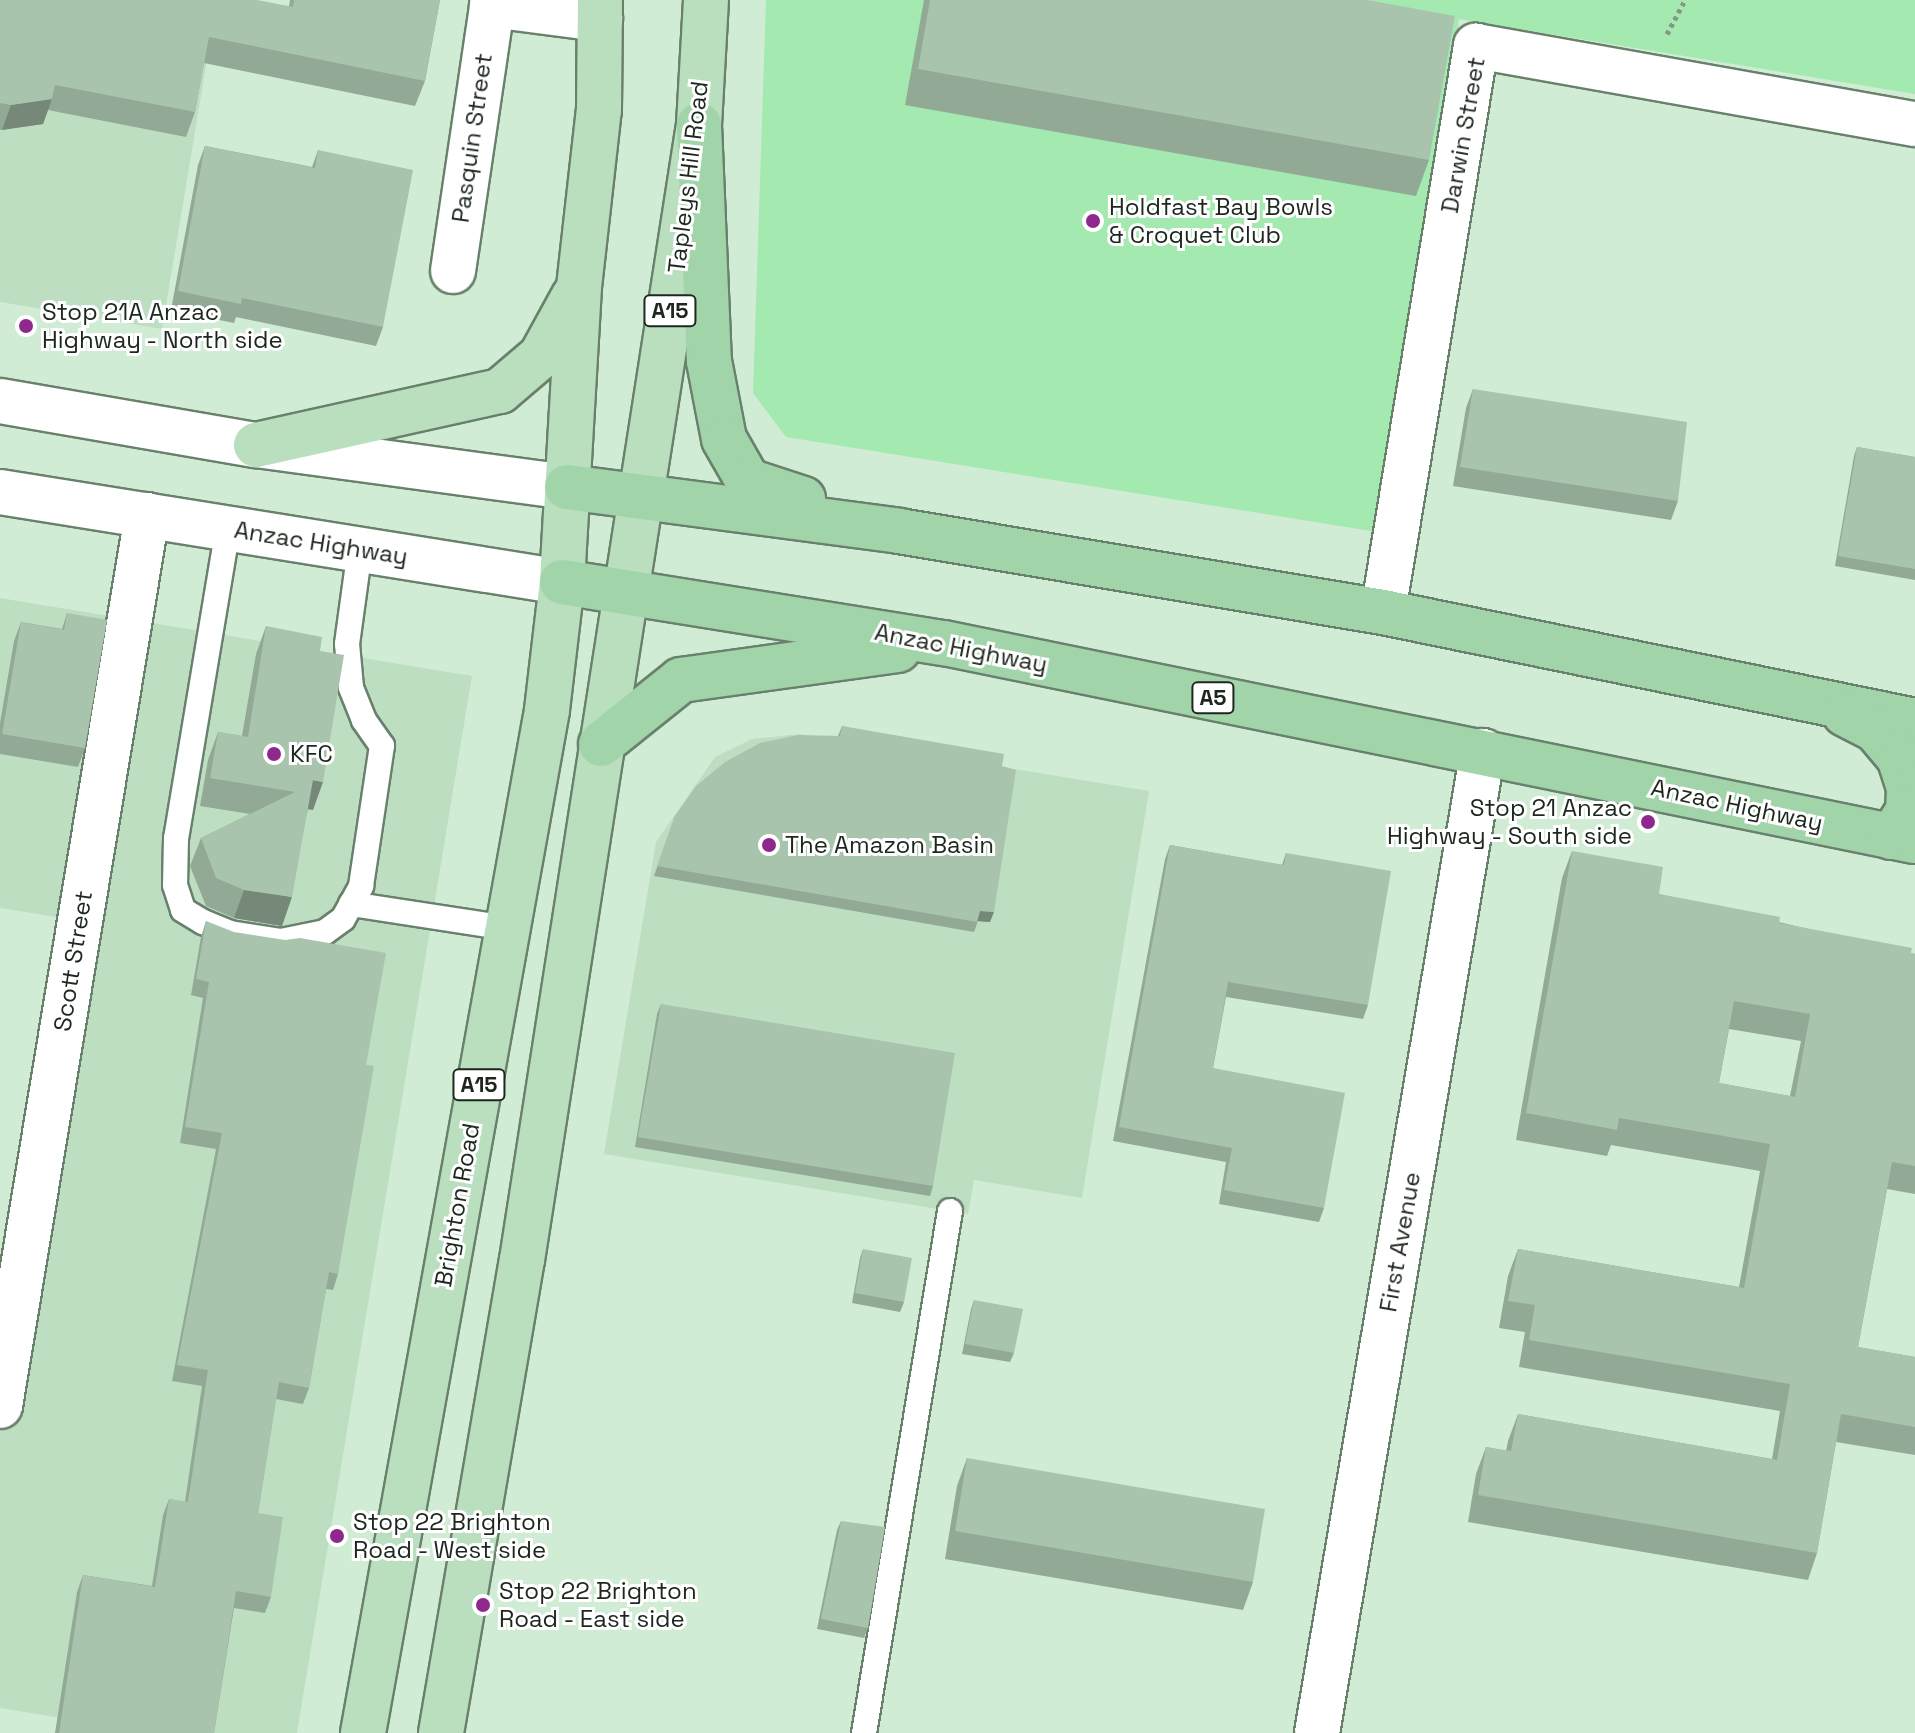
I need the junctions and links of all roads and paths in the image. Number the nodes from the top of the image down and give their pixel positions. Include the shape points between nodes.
1 (706, 0) edge
2 (492, 2) edge
3 (600, 9) edge
4 (1915, 124) edge
5 (699, 125) junction
6 (453, 271) dead end
7 (579, 287) junction
8 (0, 401) edge
9 (256, 445) junction
10 (567, 487) junction
11 (0, 492) edge
12 (641, 496) junction
13 (147, 515) junction
14 (228, 528) junction
15 (899, 531) junction
16 (360, 549) junction
17 (562, 582) junction
18 (625, 592) junction
19 (1383, 612) junction
20 (944, 643) junction
21 (1829, 706) junction
22 (1915, 721) edge
23 (601, 744) junction
24 (1483, 751) junction
25 (1903, 839) edge
26 (351, 904) junction
27 (508, 928) junction
28 (950, 1211) dead end
29 (0, 1406) edge
30 (363, 1733) edge
31 (441, 1733) edge
32 (864, 1733) edge
33 (1317, 1733) edge

1 - 5 main road, Tapleys Hill Road / A15
2 - 3 street, Pasquin Street
2 - 6 street, Pasquin Street
3 - 7 main road, A15 via 599,110
4 - 19 street, Darwin Street via 1476,46
5 - 12 main road, Tapleys Hill Road / A15
5 - 15 highway via 709,361 724,439 748,481
7 - 9 main road via 541,356 500,391
7 - 10 main road, A15
8 - 9 street
9 - 10 street
10 - 12 highway
10 - 17 main road, A15
11 - 13 street, Anzac Highway
12 - 15 highway
12 - 18 main road, A15
13 - 14 street, Anzac Highway
13 - 29 street, Scott Street
14 - 16 street, Anzac Highway
14 - 26 lane via 176,838 175,885 183,910 230,933 281,941 325,932 343,919
15 - 19 highway
16 - 17 street, Anzac Highway
16 - 26 lane via 347,644 351,687 382,746 361,886
17 - 18 highway, Anzac Highway / A5
17 - 27 main road, Brighton Road / A15 via 547,710
18 - 20 highway, Anzac Highway / A5
18 - 23 main road, A15
19 - 21 highway
20 - 23 highway via 681,680
20 - 24 highway, Anzac Highway / A5
21 - 22 highway
21 - 25 highway via 1876,730 1899,757 1909,787
23 - 31 main road, A15 via 522,1260
24 - 25 highway, Anzac Highway / A5
24 - 33 street, First Avenue
26 - 27 lane
27 - 30 main road, Brighton Road / A15
28 - 32 lane

